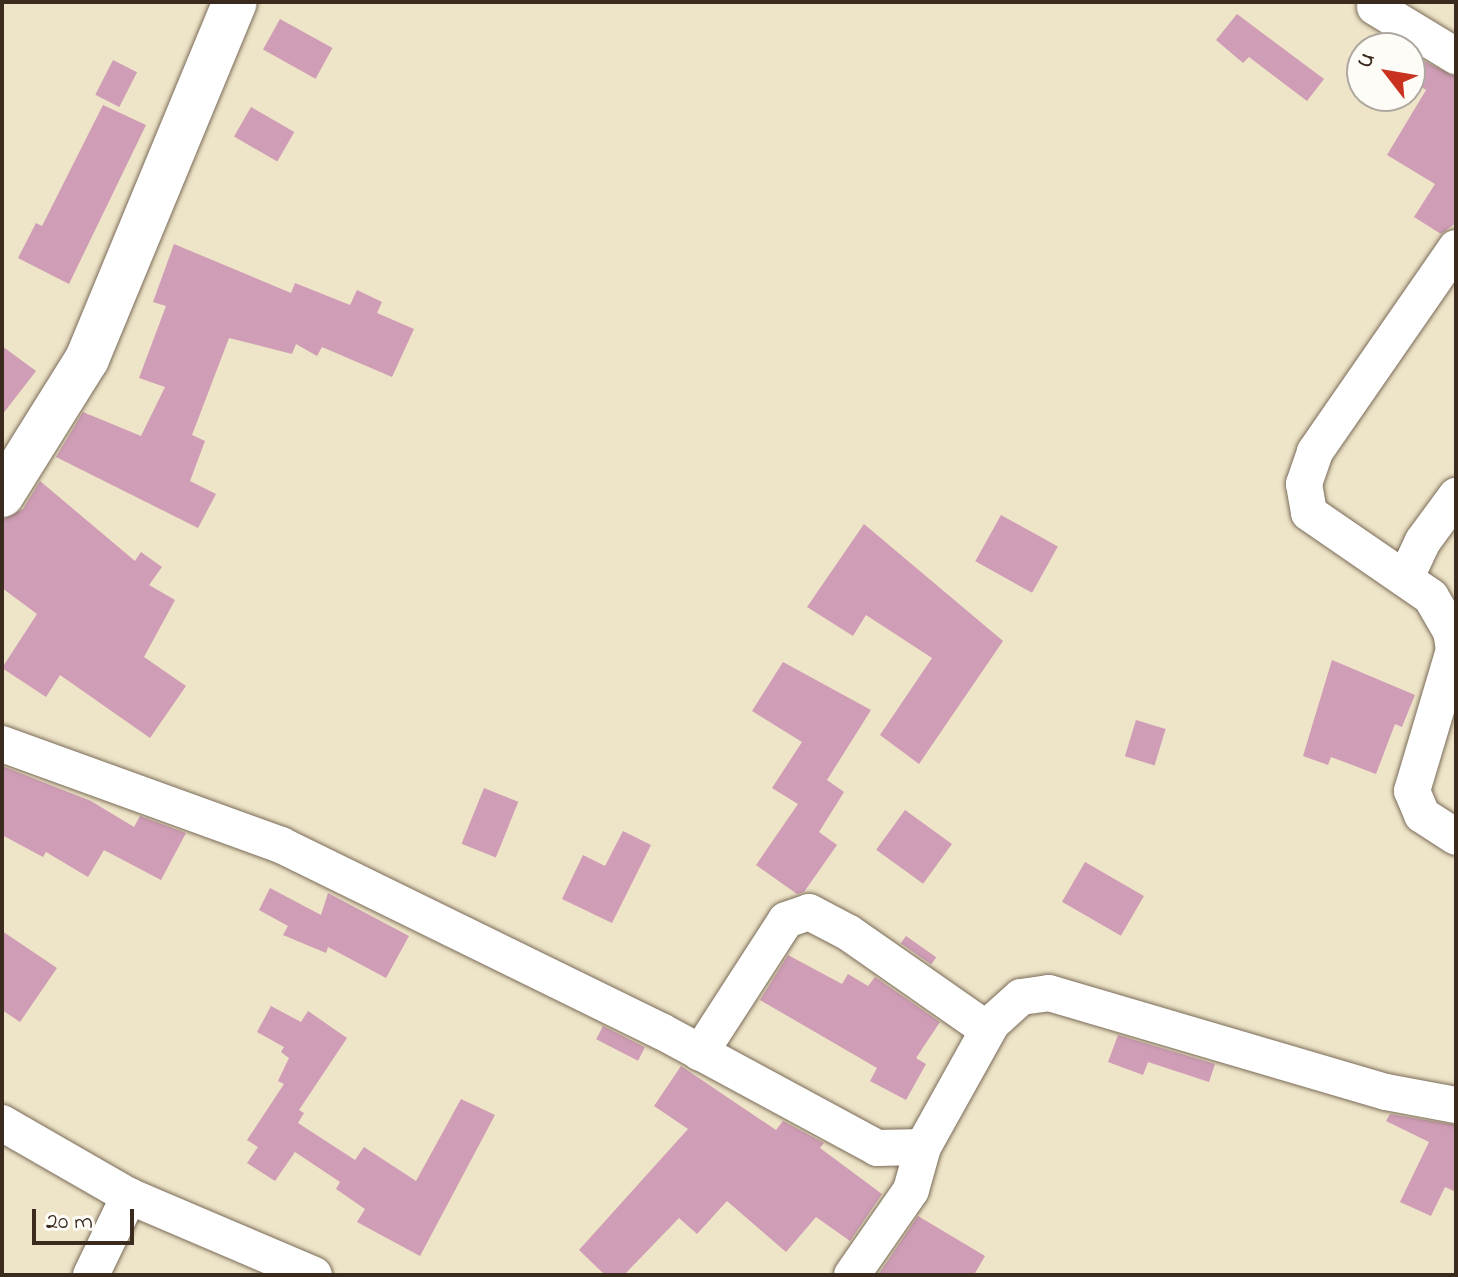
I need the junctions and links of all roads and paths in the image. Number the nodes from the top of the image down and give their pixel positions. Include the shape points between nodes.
1 (235, 2) edge
2 (1375, 7) dead end
3 (1456, 56) edge
4 (1456, 248) edge
5 (2, 495) edge
6 (1456, 496) edge
7 (1405, 579) junction
8 (2, 744) edge
9 (1456, 837) edge
10 (988, 1030) junction
11 (700, 1053) junction
12 (1456, 1105) edge
13 (2, 1123) edge
14 (923, 1147) junction
15 (129, 1196) junction
16 (91, 1275) edge
17 (314, 1275) edge
18 (852, 1275) edge

1 - 5 street via 114,303 51,422
2 - 3 street
4 - 7 street via 1315,452 1304,484 1309,513
6 - 7 street via 1423,541
7 - 9 street via 1431,597 1451,631 1454,650 1412,791 1422,815
8 - 11 street via 281,845
10 - 11 street via 849,933 809,912 783,924
10 - 12 street via 1021,997 1049,993 1386,1092
10 - 14 street
11 - 14 street via 855,1140 899,1151
13 - 15 street
14 - 18 street via 911,1190
15 - 16 street
15 - 17 street

